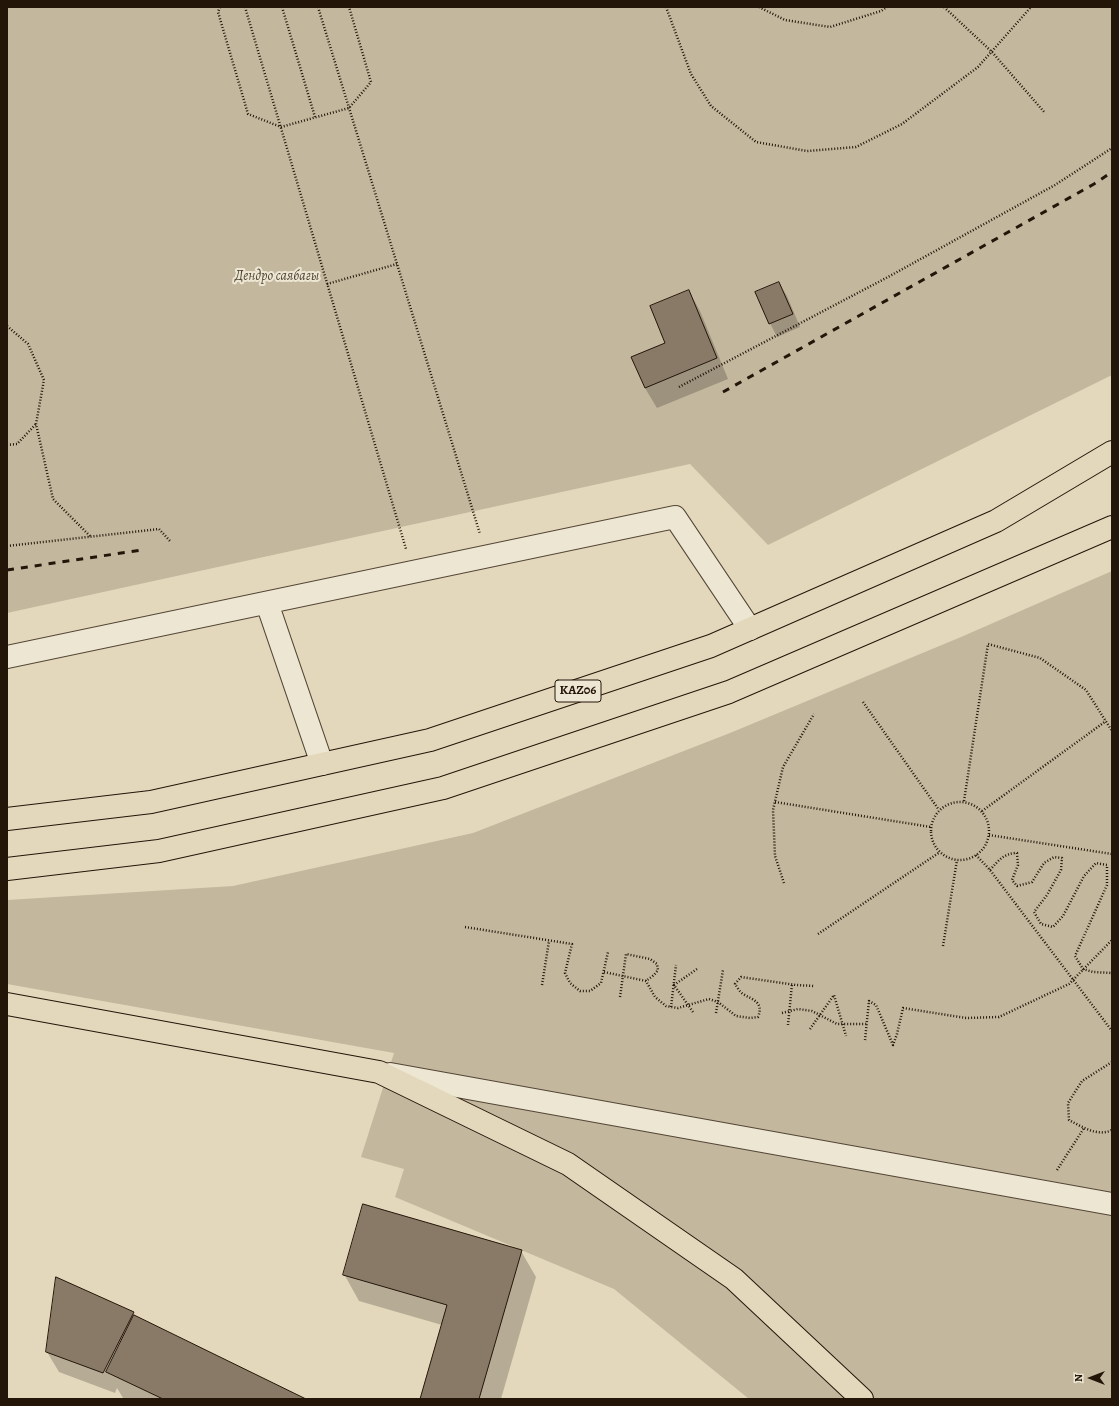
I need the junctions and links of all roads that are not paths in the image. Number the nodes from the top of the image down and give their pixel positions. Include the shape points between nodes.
1 (1112, 452) edge
2 (1112, 528) edge
3 (267, 603) junction
4 (750, 629) junction
5 (7, 657) edge
6 (322, 764) junction
7 (7, 819) edge
8 (7, 869) edge
9 (7, 1004) edge
10 (379, 1072) junction
11 (1112, 1204) edge
12 (862, 1399) edge

1 - 4 main road, KАZ06 via 996,521
2 - 8 main road via 729,692 443,788 159,851
3 - 4 street via 675,517
3 - 5 street
3 - 6 street
4 - 6 main road, KАZ06 via 711,646 430,740
6 - 7 main road, KАZ06 via 151,802
9 - 10 main road
10 - 11 street
10 - 12 main road via 568,1164 734,1279

